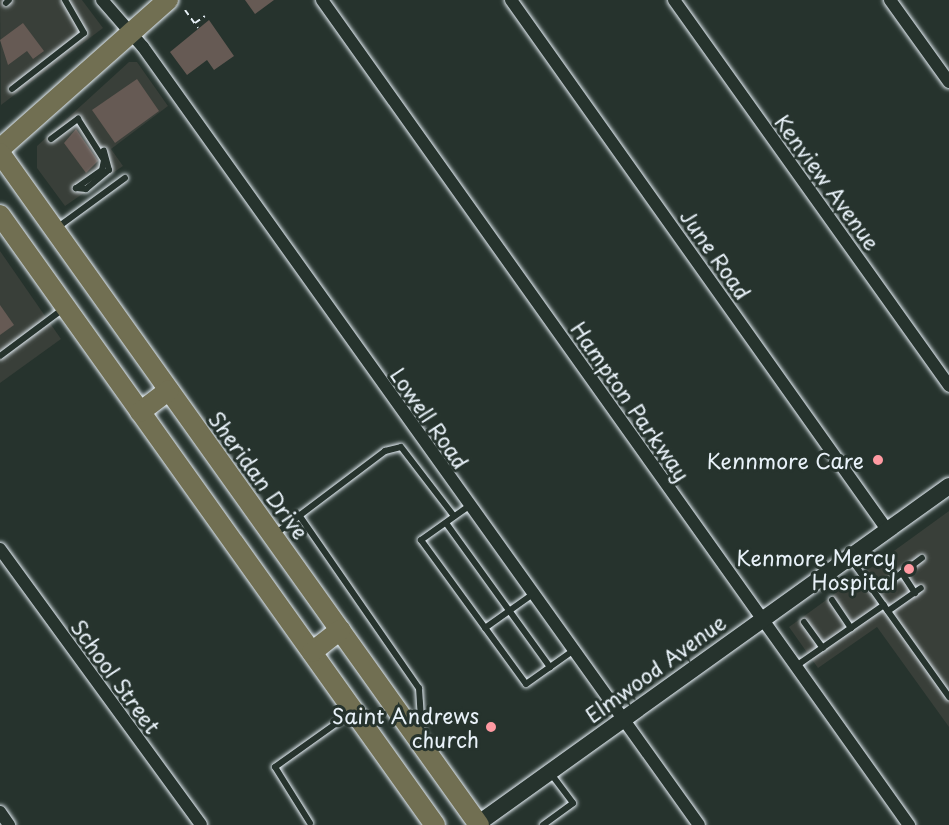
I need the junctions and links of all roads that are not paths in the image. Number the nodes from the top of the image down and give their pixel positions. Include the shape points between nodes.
1 (65, 0) edge
2 (102, 0) edge
3 (168, 0) edge
4 (322, 0) edge
5 (511, 0) edge
6 (674, 0) edge
7 (890, 0) edge
8 (130, 33) junction
9 (949, 82) edge
10 (12, 89) dead end
11 (51, 139) dead end
12 (0, 151) edge
13 (104, 151) dead end
14 (125, 178) dead end
15 (0, 215) edge
16 (55, 229) junction
17 (66, 307) junction
18 (0, 356) edge
19 (949, 386) edge
20 (169, 390) junction
21 (140, 412) junction
22 (949, 486) edge
23 (469, 506) junction
24 (299, 515) junction
25 (454, 516) junction
26 (446, 523) junction
27 (888, 531) junction
28 (273, 535) junction
29 (0, 549) edge
30 (850, 557) junction
31 (922, 558) dead end
32 (902, 573) junction
33 (884, 586) dead end
34 (921, 588) dead end
35 (915, 593) junction
36 (533, 594) junction
37 (831, 600) dead end
38 (886, 608) junction
39 (509, 611) junction
40 (762, 620) junction
41 (804, 622) dead end
42 (485, 628) junction
43 (851, 628) junction
44 (340, 630) junction
45 (823, 648) junction
46 (574, 650) junction
47 (312, 652) junction
48 (796, 666) junction
49 (550, 667) junction
50 (949, 698) edge
51 (354, 711) junction
52 (623, 719) junction
53 (422, 745) junction
54 (549, 772) junction
55 (0, 812) edge
56 (310, 823) dead end
57 (478, 824) edge
58 (9, 825) edge
59 (201, 825) edge
60 (435, 825) edge
61 (543, 825) edge
62 (699, 825) edge
63 (909, 825) edge

1 - 10 lane via 84,33
2 - 8 street, Lowell Road
3 - 8 main road
4 - 40 street, Hampton Parkway
5 - 27 street, June Road
6 - 19 street, Kenview Avenue
7 - 9 street
8 - 12 main road
8 - 23 street, Lowell Road
11 - 13 lane via 78,119 104,160 102,170 76,188 86,189 106,174 110,165
12 - 16 main road, Sheridan Drive
14 - 16 lane
15 - 17 main road
16 - 20 main road, Sheridan Drive
17 - 18 lane
17 - 21 main road
20 - 21 main road
20 - 28 main road, Sheridan Drive
21 - 47 main road
22 - 27 street, Elmwood Avenue
23 - 25 lane
23 - 36 street, Lowell Road
24 - 25 lane via 385,451 401,447
24 - 28 lane
24 - 53 lane via 419,688
25 - 26 lane
26 - 39 lane
26 - 42 lane via 421,540
27 - 30 street, Elmwood Avenue
28 - 44 main road, Sheridan Drive
29 - 59 street, School Street
30 - 38 lane
30 - 40 street, Elmwood Avenue
31 - 32 lane
32 - 33 lane
32 - 35 lane
34 - 35 lane
35 - 38 lane
36 - 39 lane
36 - 46 street, Lowell Road
37 - 43 lane
38 - 43 lane
38 - 50 lane
39 - 42 lane
39 - 49 lane
40 - 48 street, Hampton Parkway
40 - 52 street, Elmwood Avenue
41 - 45 lane
42 - 49 lane via 526,684
43 - 45 lane
44 - 47 main road
44 - 53 main road, Sheridan Drive
45 - 48 lane
46 - 49 lane
46 - 52 street, Lowell Road
47 - 51 main road
48 - 63 street, Hampton Parkway
51 - 56 lane via 275,767
51 - 60 main road
52 - 54 street, Elmwood Avenue
52 - 62 street, Lowell Road
53 - 57 main road, Sheridan Drive
54 - 57 street, Elmwood Avenue
54 - 61 lane via 573,803
55 - 58 street

